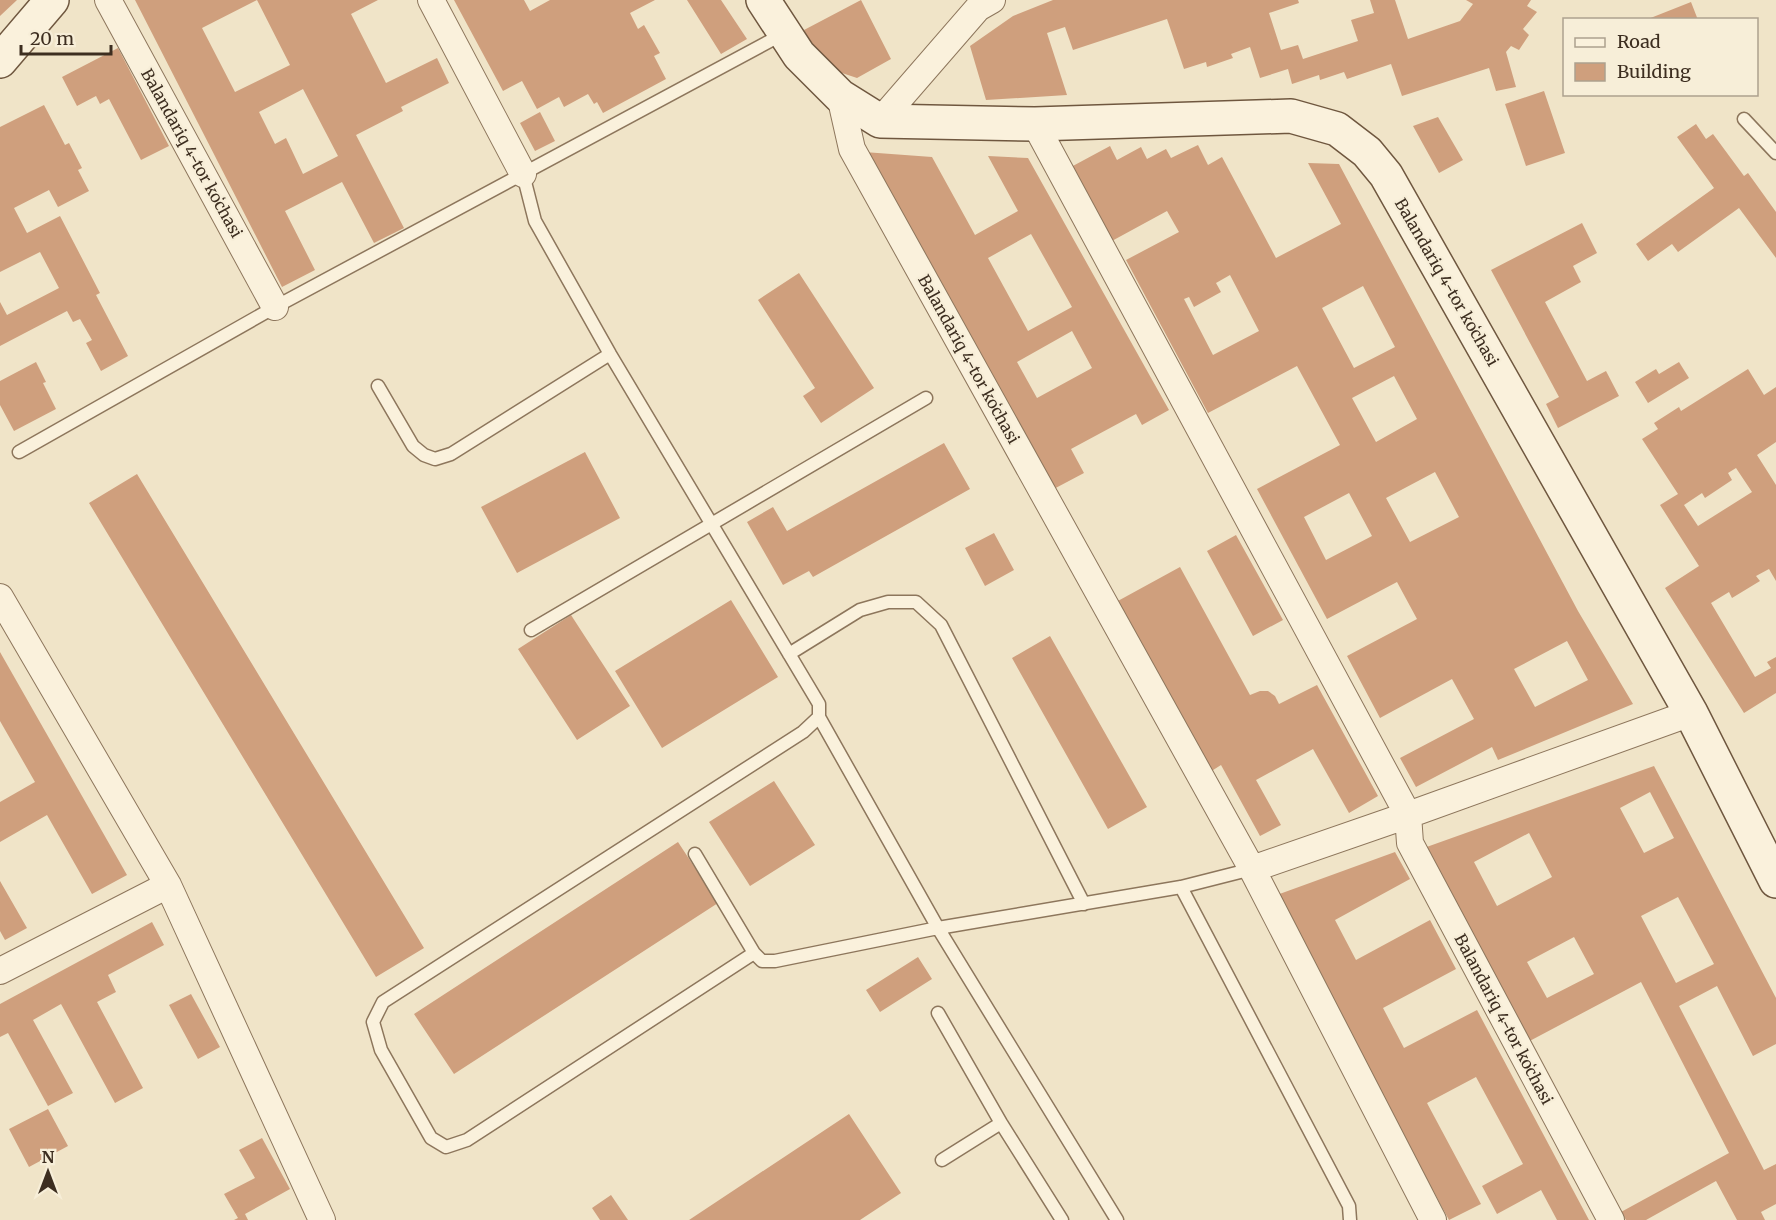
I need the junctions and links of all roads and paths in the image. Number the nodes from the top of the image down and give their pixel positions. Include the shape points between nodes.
1 (52, 0) edge
2 (108, 0) edge
3 (431, 0) edge
4 (763, 0) edge
5 (982, 3) edge
6 (784, 33) junction
7 (0, 61) edge
8 (840, 96) junction
9 (1744, 118) dead end
10 (880, 121) junction
11 (1035, 124) junction
12 (1776, 153) edge
13 (523, 174) junction
14 (275, 307) junction
15 (609, 354) junction
16 (378, 386) dead end
17 (926, 398) dead end
18 (19, 452) dead end
19 (711, 524) junction
20 (0, 597) edge
21 (531, 630) dead end
22 (789, 654) junction
23 (1691, 713) junction
24 (819, 717) junction
25 (1408, 815) junction
26 (695, 854) dead end
27 (1252, 869) junction
28 (1776, 881) edge
29 (168, 885) junction
30 (1181, 887) junction
31 (1084, 904) junction
32 (938, 928) junction
33 (754, 953) junction
34 (0, 971) edge
35 (938, 1013) dead end
36 (1001, 1123) junction
37 (942, 1160) dead end
38 (322, 1220) edge
39 (1062, 1220) edge
40 (1117, 1220) edge
41 (1350, 1220) edge
42 (1433, 1220) edge
43 (1611, 1220) edge

1 - 7 street
2 - 14 street, Balandariq 4-tor koʻchasi
3 - 13 street
4 - 6 street
5 - 10 street
6 - 8 street via 799,55
6 - 13 lane
8 - 10 street
8 - 27 street, Balandariq 4-tor koʻchasi via 852,149
9 - 12 lane
10 - 11 street, Balandariq 4-tor koʻchasi
11 - 23 street, Balandariq 4-tor koʻchasi via 1291,116 1337,129 1367,152 1386,175
11 - 25 street, Balandariq 4-tor koʻchasi
13 - 14 lane
13 - 15 lane via 535,221
14 - 18 lane
15 - 16 lane via 451,454 435,459 412,446
15 - 19 lane
17 - 19 lane
19 - 21 lane
19 - 22 lane
20 - 29 street
22 - 24 lane via 819,704
22 - 31 lane via 860,610 888,602 916,602 941,625
23 - 25 street
23 - 28 street, Balandariq 4-tor koʻchasi
24 - 32 lane
24 - 33 lane via 803,732 383,1002 373,1022 381,1050 432,1138 446,1147 467,1140
25 - 27 street
25 - 43 street, Balandariq 4-tor koʻchasi via 1410,843
26 - 33 lane
27 - 30 lane
27 - 42 street, Balandariq 4-tor koʻchasi
29 - 34 street
29 - 38 street
30 - 31 lane
30 - 41 lane via 1349,1206
31 - 32 lane
32 - 33 lane via 775,961 762,961
32 - 40 lane
35 - 36 lane
36 - 37 lane
36 - 39 lane

